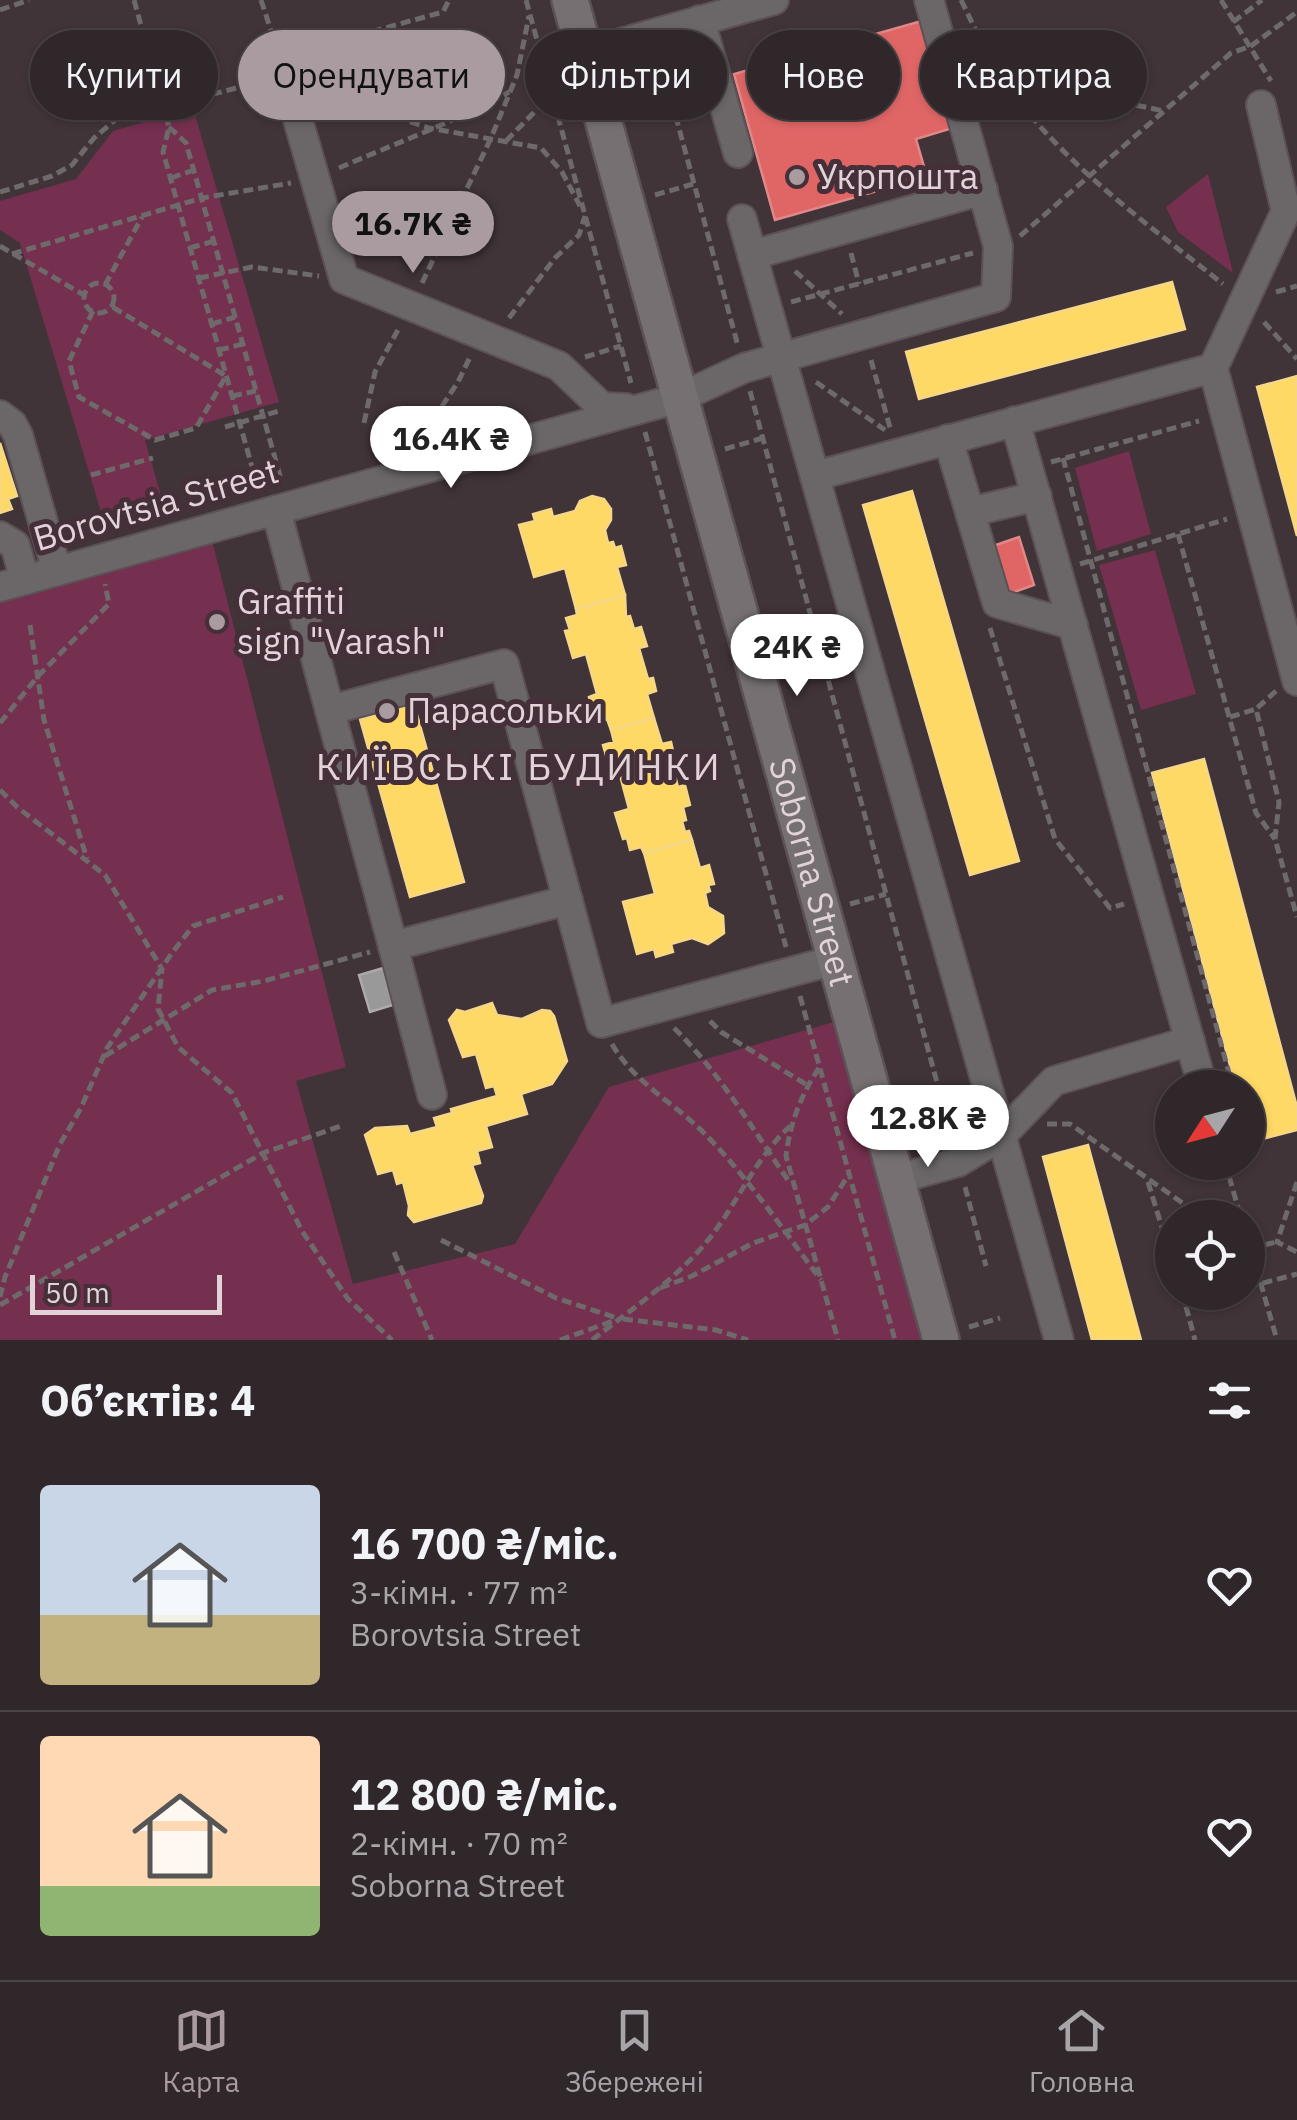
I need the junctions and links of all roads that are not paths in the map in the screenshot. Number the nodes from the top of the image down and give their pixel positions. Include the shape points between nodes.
1 (570, 0) edge
2 (774, 0) edge
3 (929, 0) edge
4 (700, 20) junction
5 (578, 30) edge
6 (666, 30) edge
7 (1261, 105) road end
8 (298, 120) edge
9 (603, 120) edge
10 (738, 153) dead end
11 (982, 190) junction
12 (742, 218) dead end
13 (752, 255) junction
14 (781, 358) junction
15 (1213, 368) junction
16 (679, 398) junction
17 (638, 408) junction
18 (0, 415) edge
19 (1016, 421) junction
20 (948, 440) junction
21 (815, 476) junction
22 (1037, 496) junction
23 (276, 510) junction
24 (970, 512) junction
25 (0, 536) edge
26 (57, 571) junction
27 (12, 584) edge
28 (1073, 625) junction
29 (1296, 676) edge
30 (330, 710) junction
31 (568, 900) junction
32 (393, 946) junction
33 (836, 960) junction
34 (1190, 1041) junction
35 (1198, 1070) edge
36 (432, 1095) dead end
37 (1007, 1130) junction
38 (896, 1179) junction
39 (941, 1340) edge
40 (1058, 1340) edge

1 - 5 main road, Soborna Street
2 - 4 street
3 - 11 street
4 - 6 street
4 - 10 street
7 - 15 street via 1286,211
8 - 17 street via 344,279 559,366 602,407
9 - 16 main road, Soborna Street
11 - 13 street
11 - 14 street, Borovtsia Street via 998,246 996,297
12 - 13 street
13 - 14 street
14 - 16 street, Borovtsia Street
14 - 21 street
15 - 19 street
15 - 29 street
16 - 17 street, Borovtsia Street
16 - 33 main road, Soborna Street
17 - 23 street, Borovtsia Street
18 - 26 street via 18,435
19 - 20 street
19 - 22 street
20 - 21 street
20 - 24 street
21 - 37 street
22 - 24 street
22 - 28 street
23 - 26 street, Borovtsia Street
23 - 30 street
24 - 28 street via 998,603
25 - 27 street via 15,544
26 - 27 street, Borovtsia Street
28 - 34 street
30 - 31 street via 504,664
30 - 32 street
31 - 32 street
31 - 33 street via 600,1023
32 - 36 street
33 - 38 main road, Soborna Street
34 - 35 street
34 - 37 street via 1054,1080
37 - 38 street via 958,1162
37 - 40 street
38 - 39 main road, Soborna Street

